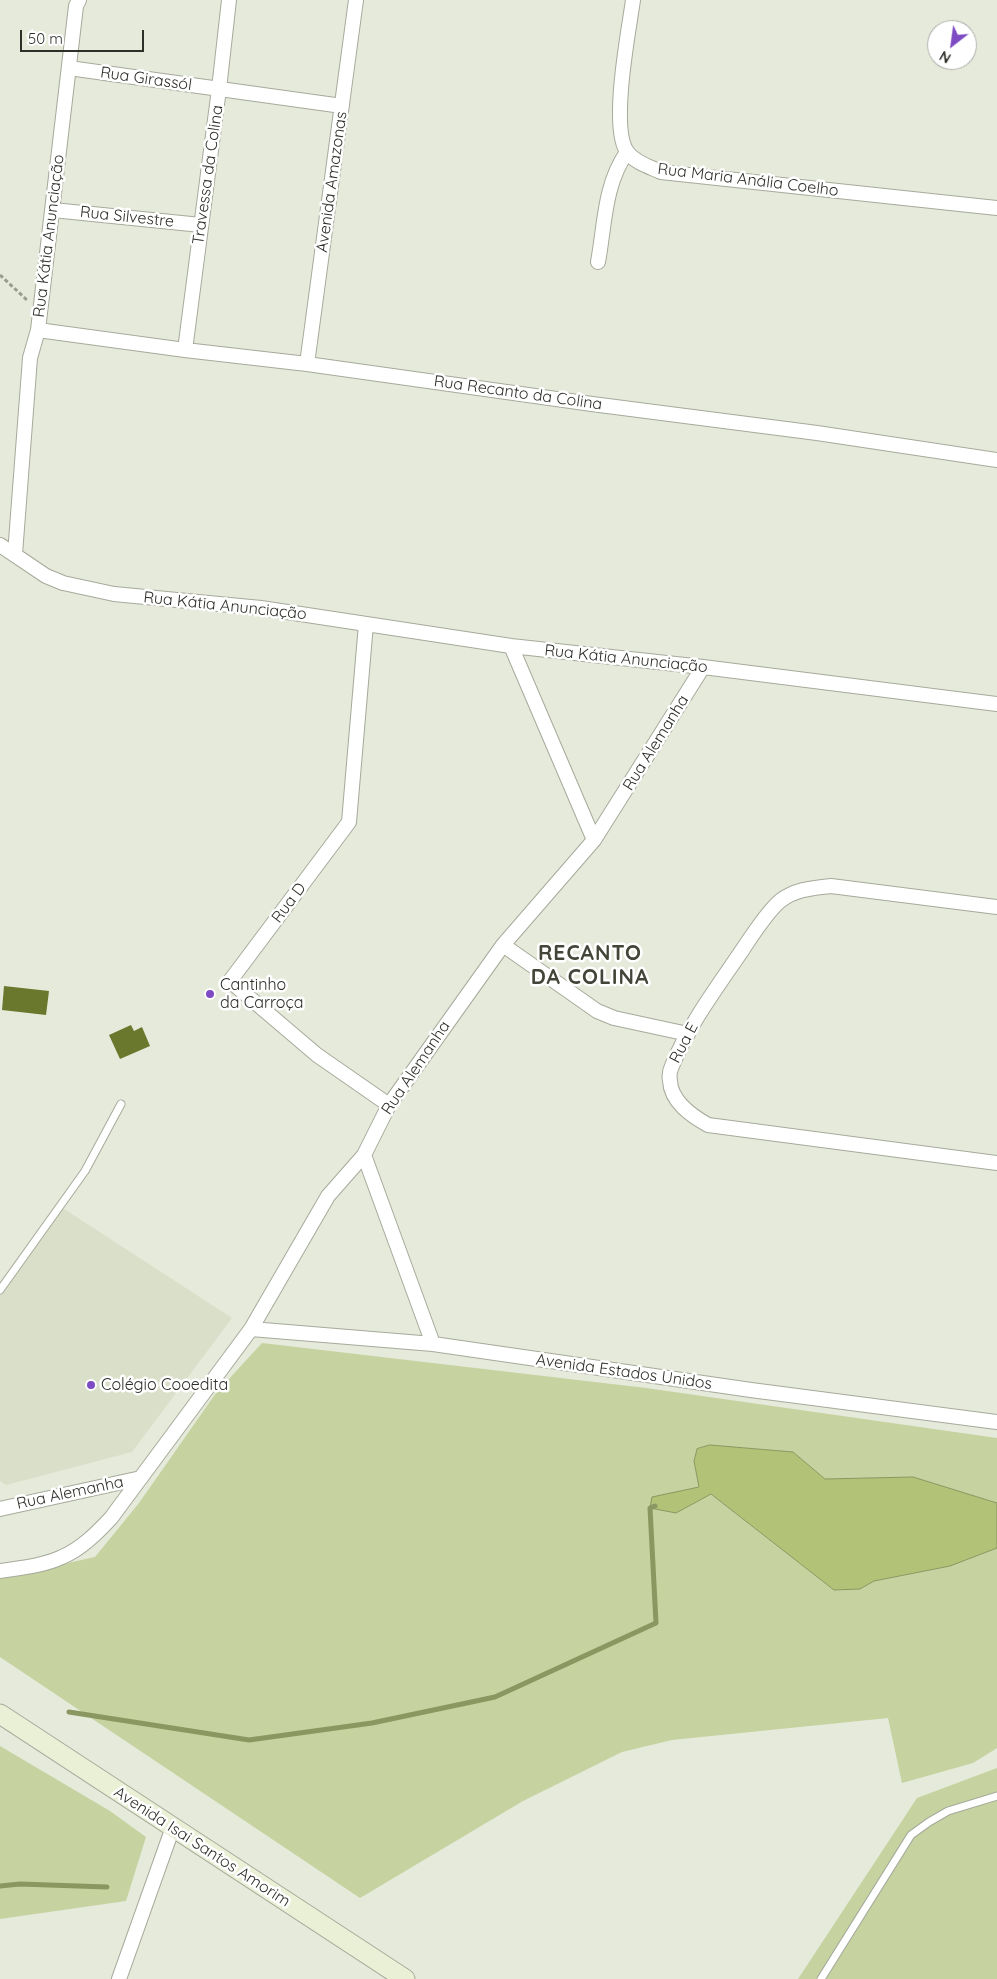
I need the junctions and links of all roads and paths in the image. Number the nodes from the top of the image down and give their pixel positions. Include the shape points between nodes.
1 (79, 0) edge
2 (229, 0) edge
3 (356, 0) edge
4 (633, 0) edge
5 (69, 68) junction
6 (220, 89) junction
7 (342, 106) junction
8 (627, 152) junction
9 (997, 208) edge
10 (53, 210) junction
11 (201, 225) junction
12 (598, 262) dead end
13 (0, 275) edge
14 (39, 313) junction
15 (38, 330) junction
16 (185, 350) junction
17 (307, 364) junction
18 (997, 460) edge
19 (0, 545) edge
20 (15, 554) junction
21 (366, 624) junction
22 (511, 646) junction
23 (704, 667) junction
24 (997, 704) edge
25 (594, 840) junction
26 (997, 906) edge
27 (503, 946) junction
28 (688, 1034) junction
29 (121, 1104) dead end
30 (389, 1104) junction
31 (364, 1155) junction
32 (997, 1163) edge
33 (0, 1290) edge
34 (251, 1329) junction
35 (433, 1344) junction
36 (997, 1422) edge
37 (141, 1478) junction
38 (0, 1509) edge
39 (0, 1571) edge
40 (0, 1714) edge
41 (997, 1796) edge
42 (173, 1827) junction
43 (118, 1979) edge
44 (405, 1979) edge
45 (821, 1979) edge

1 - 5 street, Rua Kátia Anunciação
2 - 6 street, Travessa da Colina
3 - 7 street, Avenida Amazonas
4 - 8 street via 619,95 621,132
5 - 6 street, Rua Girassól
5 - 10 street, Rua Kátia Anunciação
6 - 7 street, Rua Girassól
6 - 11 street, Travessa da Colina
7 - 17 street, Avenida Amazonas
8 - 9 street, Rua Maria Anália Coelho via 640,164 661,172
8 - 12 street via 617,167 608,194
10 - 11 street, Rua Silvestre
10 - 14 street, Rua Kátia Anunciação
11 - 16 street, Travessa da Colina
13 - 14 path
14 - 15 street, Rua Kátia Anunciação
15 - 16 street, Rua Recanto da Colina
15 - 20 street, Rua Kátia Anunciação via 30,358
16 - 17 street, Rua Recanto da Colina
17 - 18 street, Rua Recanto da Colina
19 - 20 street
20 - 21 street, Rua Kátia Anunciação via 38,571 63,583 114,594 261,608
21 - 22 street, Rua Kátia Anunciação
21 - 30 street, Rua D via 348,822 230,981 317,1055
22 - 23 street, Rua Kátia Anunciação
22 - 25 street
23 - 24 street, Rua Kátia Anunciação
23 - 25 street, Rua Alemanha
25 - 27 street, Rua Alemanha
26 - 28 street, Rua E via 831,886 790,894 779,902 756,930
27 - 28 street via 597,1010 614,1018
27 - 30 street, Rua Alemanha
28 - 32 street, Rua E via 671,1068 670,1082 682,1106 708,1125
29 - 33 lane via 85,1171
30 - 31 street, Rua Alemanha
31 - 34 street, Rua Alemanha via 328,1196
31 - 35 street
34 - 35 street, Avenida Estados Unidos
34 - 37 street, Rua Alemanha
35 - 36 street, Avenida Estados Unidos
37 - 38 street, Rua Alemanha
37 - 39 street, Rua Alemanha via 112,1518 90,1539 62,1557 34,1566
40 - 42 main road, Avenida Isai Santos Amorim
41 - 45 lane via 948,1811 911,1836
42 - 43 street
42 - 44 main road, Avenida Isai Santos Amorim

